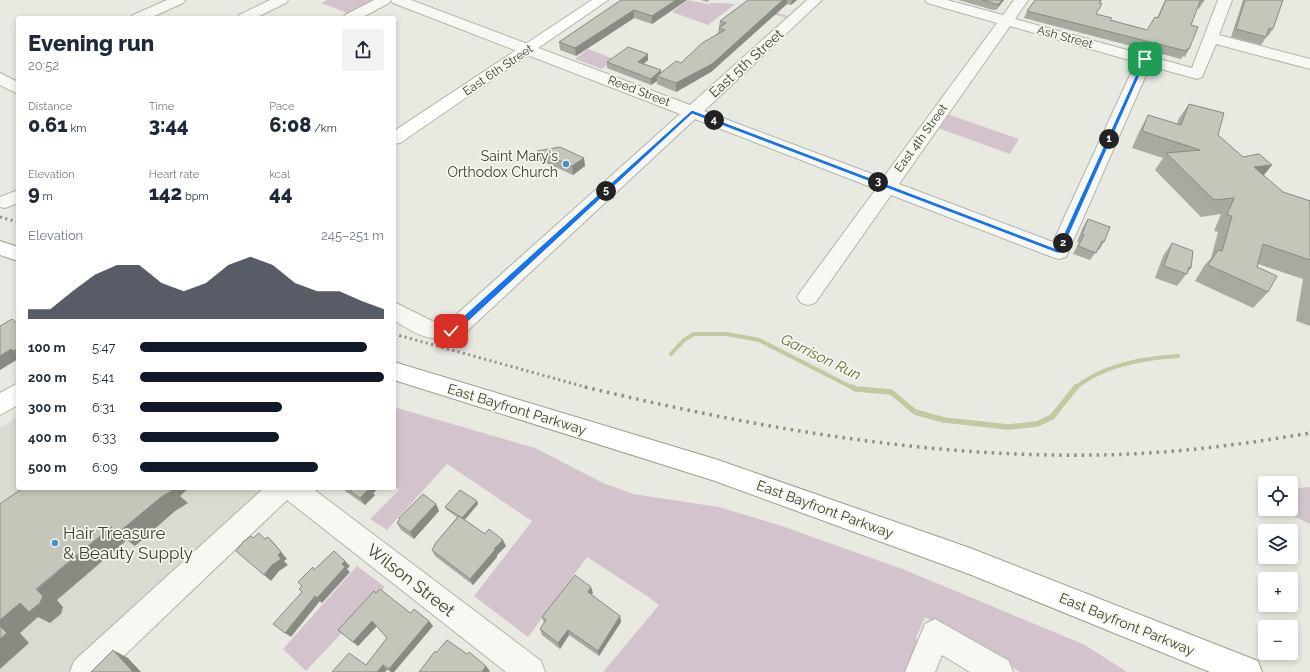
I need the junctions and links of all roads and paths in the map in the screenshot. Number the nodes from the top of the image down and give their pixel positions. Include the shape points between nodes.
1 (178, 0) edge
2 (281, 0) edge
3 (384, 0) edge
4 (398, 0) edge
5 (601, 0) edge
6 (815, 0) edge
7 (932, 0) edge
8 (1021, 0) edge
9 (1225, 0) edge
10 (142, 16) edge
11 (248, 16) edge
12 (354, 16) edge
13 (1006, 21) junction
14 (1212, 38) junction
15 (528, 49) junction
16 (1145, 59) junction
17 (1310, 64) edge
18 (16, 73) edge
19 (1, 79) edge
20 (16, 88) edge
21 (692, 112) junction
22 (396, 138) edge
23 (886, 186) junction
24 (0, 248) edge
25 (16, 253) edge
26 (808, 297) dead end
27 (396, 311) edge
28 (396, 372) edge
29 (16, 394) edge
30 (0, 405) edge
31 (280, 490) edge
32 (295, 490) edge
33 (85, 672) edge
34 (530, 672) edge
35 (920, 672) edge
36 (998, 672) edge
37 (1246, 672) edge

1 - 10 street
2 - 11 street
3 - 12 street
4 - 15 street, Reed Street
5 - 15 main road, East 6th Street
6 - 21 street, East 5th Street
7 - 13 street, Ash Street
8 - 13 street, East 4th Street
9 - 14 street
13 - 16 street, Ash Street
13 - 23 street, East 4th Street
14 - 16 street, Ash Street via 1197,74
14 - 17 street
15 - 21 street, Reed Street
15 - 22 main road, East 6th Street
16 - 23 street, Reed Street via 1059,252
18 - 19 street
19 - 20 street
21 - 23 street, Reed Street
21 - 27 street, East 5th Street via 456,328 445,333 428,330
23 - 26 street, East 4th Street
24 - 25 main road
28 - 37 main road, East Bayfront Parkway via 714,470 970,561
29 - 30 main road
31 - 33 street
32 - 34 street, Wilson Street
35 - 36 street via 935,634

